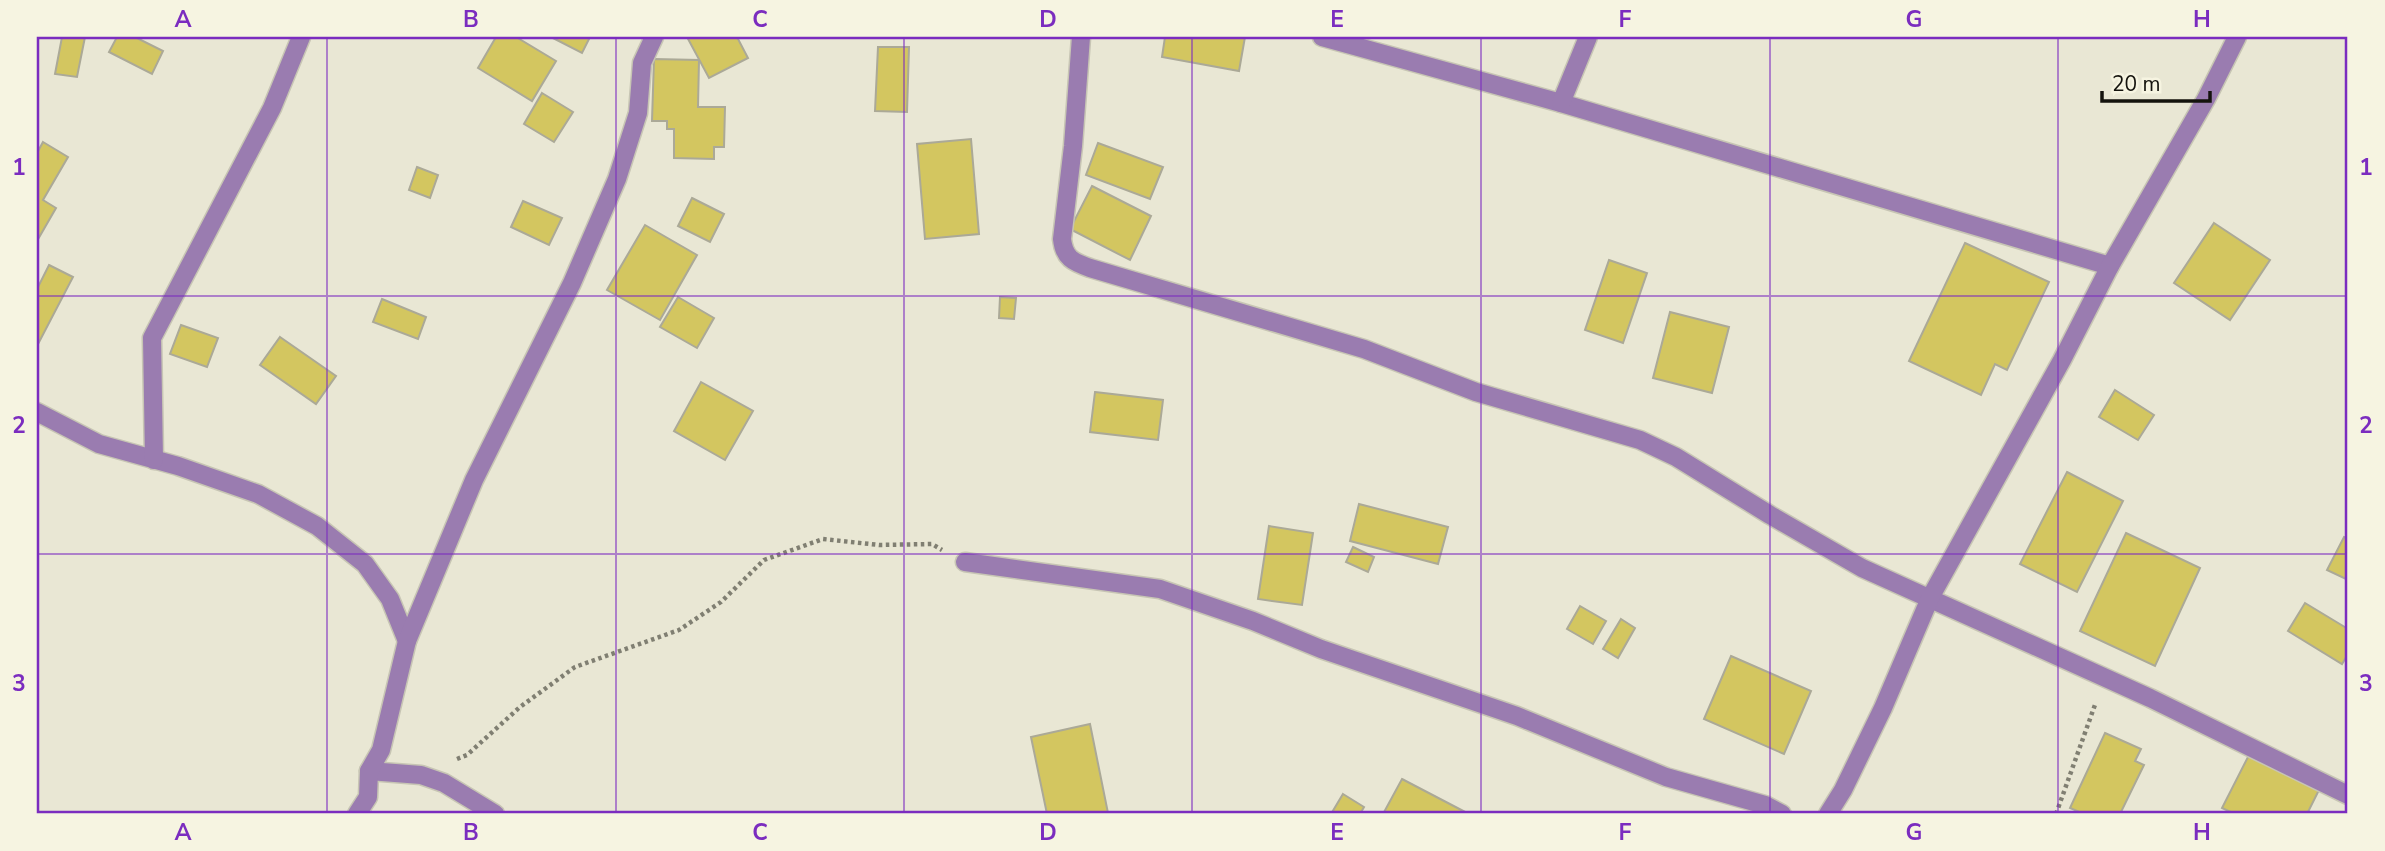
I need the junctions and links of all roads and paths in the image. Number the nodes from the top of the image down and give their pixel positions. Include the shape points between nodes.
1 (301, 37) edge
2 (654, 37) edge
3 (1081, 37) edge
4 (1322, 37) edge
5 (1588, 37) edge
6 (2237, 37) edge
7 (1560, 103) junction
8 (2110, 266) junction
9 (37, 412) edge
10 (154, 460) junction
11 (965, 562) joint
12 (1930, 598) junction
13 (407, 642) junction
14 (2105, 678) junction
15 (369, 771) junction
16 (421, 775) junction
17 (2348, 794) edge
18 (357, 814) edge
19 (495, 814) edge
20 (1782, 814) edge
21 (1828, 814) edge
22 (2056, 814) edge

1 - 10 street via 272,108 152,338
2 - 13 street via 642,63 638,113 617,179 572,283 474,480
3 - 12 street via 1062,240 1068,259 1364,349 1476,392 1640,440 1861,568
4 - 7 street
5 - 7 street
6 - 8 street
7 - 8 street
8 - 12 street
9 - 10 street via 99,444
10 - 13 street via 258,494 344,545 365,564 390,599
11 - 16 path via 932,544 823,539 764,560 721,602 679,630 575,667 520,707 467,755
11 - 20 street via 1160,589 1517,716 1666,777
12 - 14 street
12 - 21 street via 1877,720
13 - 15 street via 381,750
14 - 17 street
14 - 22 path
15 - 16 street
15 - 18 street via 368,797
16 - 19 street via 444,783

